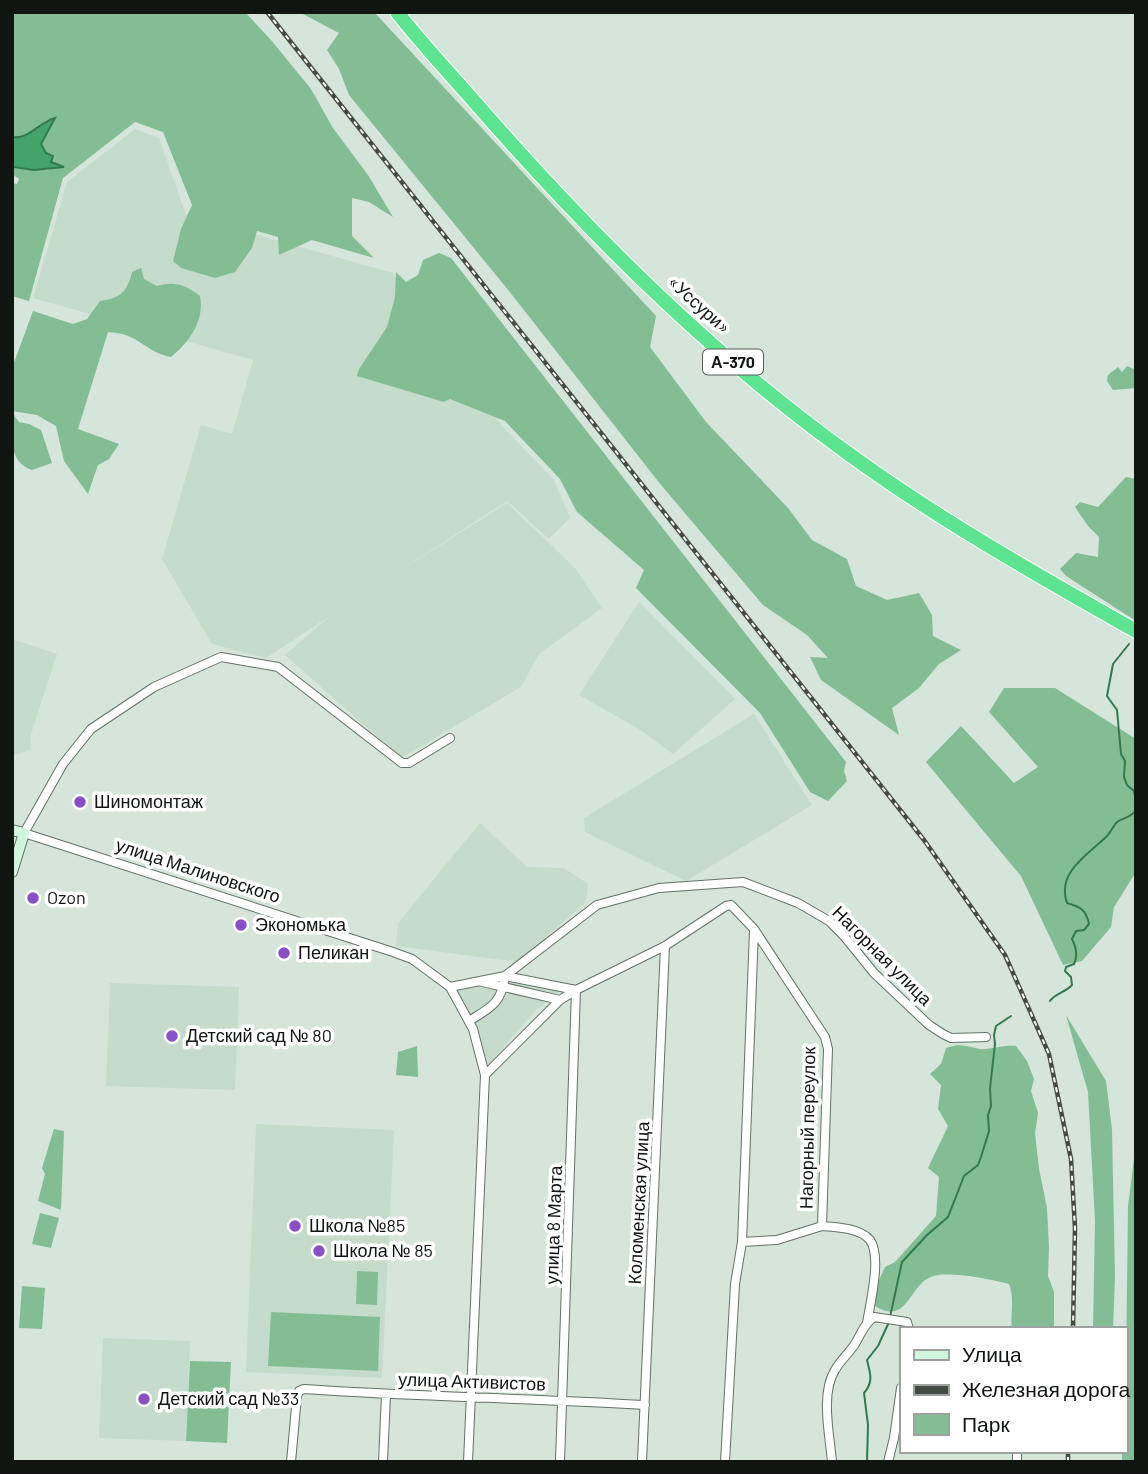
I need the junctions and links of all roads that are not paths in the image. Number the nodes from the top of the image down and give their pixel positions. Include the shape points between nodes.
1 (397, 12) edge
2 (1136, 631) edge
3 (450, 738) dead end
4 (18, 832) edge
5 (12, 872) edge
6 (754, 929) junction
7 (665, 946) junction
8 (505, 976) junction
9 (479, 982) junction
10 (450, 988) junction
11 (503, 989) junction
12 (576, 990) junction
13 (560, 1000) junction
14 (469, 1021) junction
15 (986, 1037) dead end
16 (485, 1075) junction
17 (822, 1226) junction
18 (742, 1242) junction
19 (867, 1323) junction
20 (910, 1327) edge
21 (386, 1395) junction
22 (470, 1396) junction
23 (563, 1400) junction
24 (645, 1405) junction
25 (900, 1405) edge
26 (898, 1438) edge
27 (291, 1462) edge
28 (383, 1462) edge
29 (468, 1462) edge
30 (560, 1462) edge
31 (642, 1462) edge
32 (725, 1462) edge
33 (832, 1462) edge
34 (888, 1462) edge

1 - 2 highway, «Уссури» / А-370 via 597,237 791,411 917,502
3 - 4 street via 402,763 278,667 221,657 154,687 91,729
4 - 5 street
4 - 10 street, улица Малиновского via 393,952 412,959
6 - 7 street, Нагорный переулок via 732,905 726,906
6 - 17 street, Нагорный переулок via 828,1043
6 - 18 street
7 - 12 street
7 - 24 street, Коломенская улица
8 - 9 street, Нагорная улица
8 - 11 street
8 - 12 street
8 - 15 street, Нагорная улица via 597,905 659,888 743,882 799,902 829,921 874,973 929,1025 951,1038
9 - 10 street, Нагорная улица
9 - 11 street
10 - 14 street, улица Малиновского
11 - 13 street
11 - 14 street via 494,1006
12 - 13 street
12 - 23 street, улица 8 Марта
13 - 16 street
14 - 16 street, улица Малиновского
16 - 22 street, улица Малиновского
17 - 18 street, Нагорный переулок via 777,1240
17 - 19 street via 859,1233 870,1240 875,1258
18 - 32 street via 734,1284
19 - 20 street via 874,1317
19 - 33 street via 830,1381 826,1426
21 - 22 street, улица Активистов
21 - 27 street, улица Активистов via 299,1391
21 - 28 street
22 - 23 street, улица Активистов
22 - 29 street, улица Малиновского
23 - 24 street, улица Активистов
23 - 30 street, улица 8 Марта
24 - 31 street, Коломенская улица
25 - 26 street
26 - 34 street

